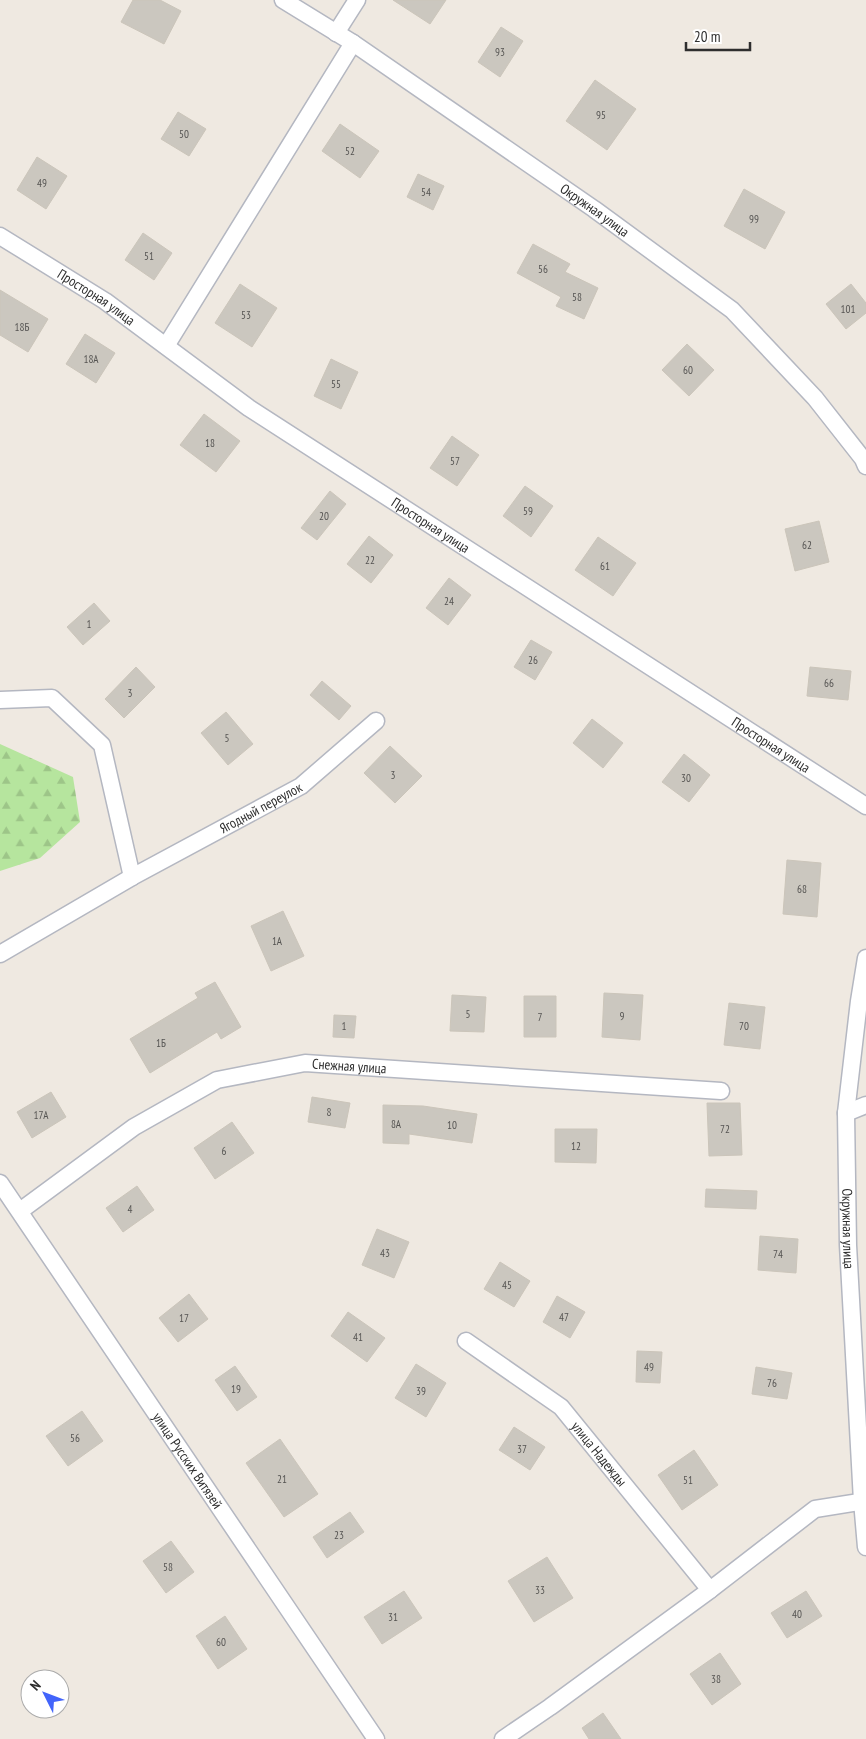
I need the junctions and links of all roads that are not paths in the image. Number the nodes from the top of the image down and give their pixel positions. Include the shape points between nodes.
1 (283, 0) edge
2 (357, 0) edge
3 (336, 33) junction
4 (354, 43) junction
5 (0, 236) edge
6 (166, 346) junction
7 (866, 466) edge
8 (0, 700) edge
9 (376, 721) dead end
10 (866, 806) edge
11 (132, 877) junction
12 (0, 954) edge
13 (866, 958) edge
14 (864, 1003) edge
15 (721, 1091) dead end
16 (866, 1105) edge
17 (846, 1113) junction
18 (0, 1183) edge
19 (20, 1210) junction
20 (466, 1341) dead end
21 (864, 1501) edge
22 (866, 1548) edge
23 (710, 1590) junction
24 (376, 1739) edge
25 (503, 1739) edge

1 - 3 street, Окружная улица
2 - 3 street
3 - 4 street, Окружная улица
4 - 6 street
4 - 7 street, Окружная улица via 594,209 732,310 815,398
5 - 6 street, Просторная улица via 105,301
6 - 10 street, Просторная улица via 249,408
8 - 11 street via 52,698 102,745
9 - 11 street, Ягодный переулок via 301,786
11 - 12 street, Ягодный переулок
13 - 14 street, Окружная улица
14 - 17 street, Окружная улица
15 - 19 street, Снежная улица via 305,1063 217,1080 134,1127
16 - 17 street
17 - 21 street, Окружная улица via 848,1245
18 - 19 street, улица Русских Витязей
19 - 24 street, улица Русских Витязей
20 - 23 street, улица Надежды via 562,1407
21 - 22 street
21 - 23 street via 815,1509
23 - 25 street

